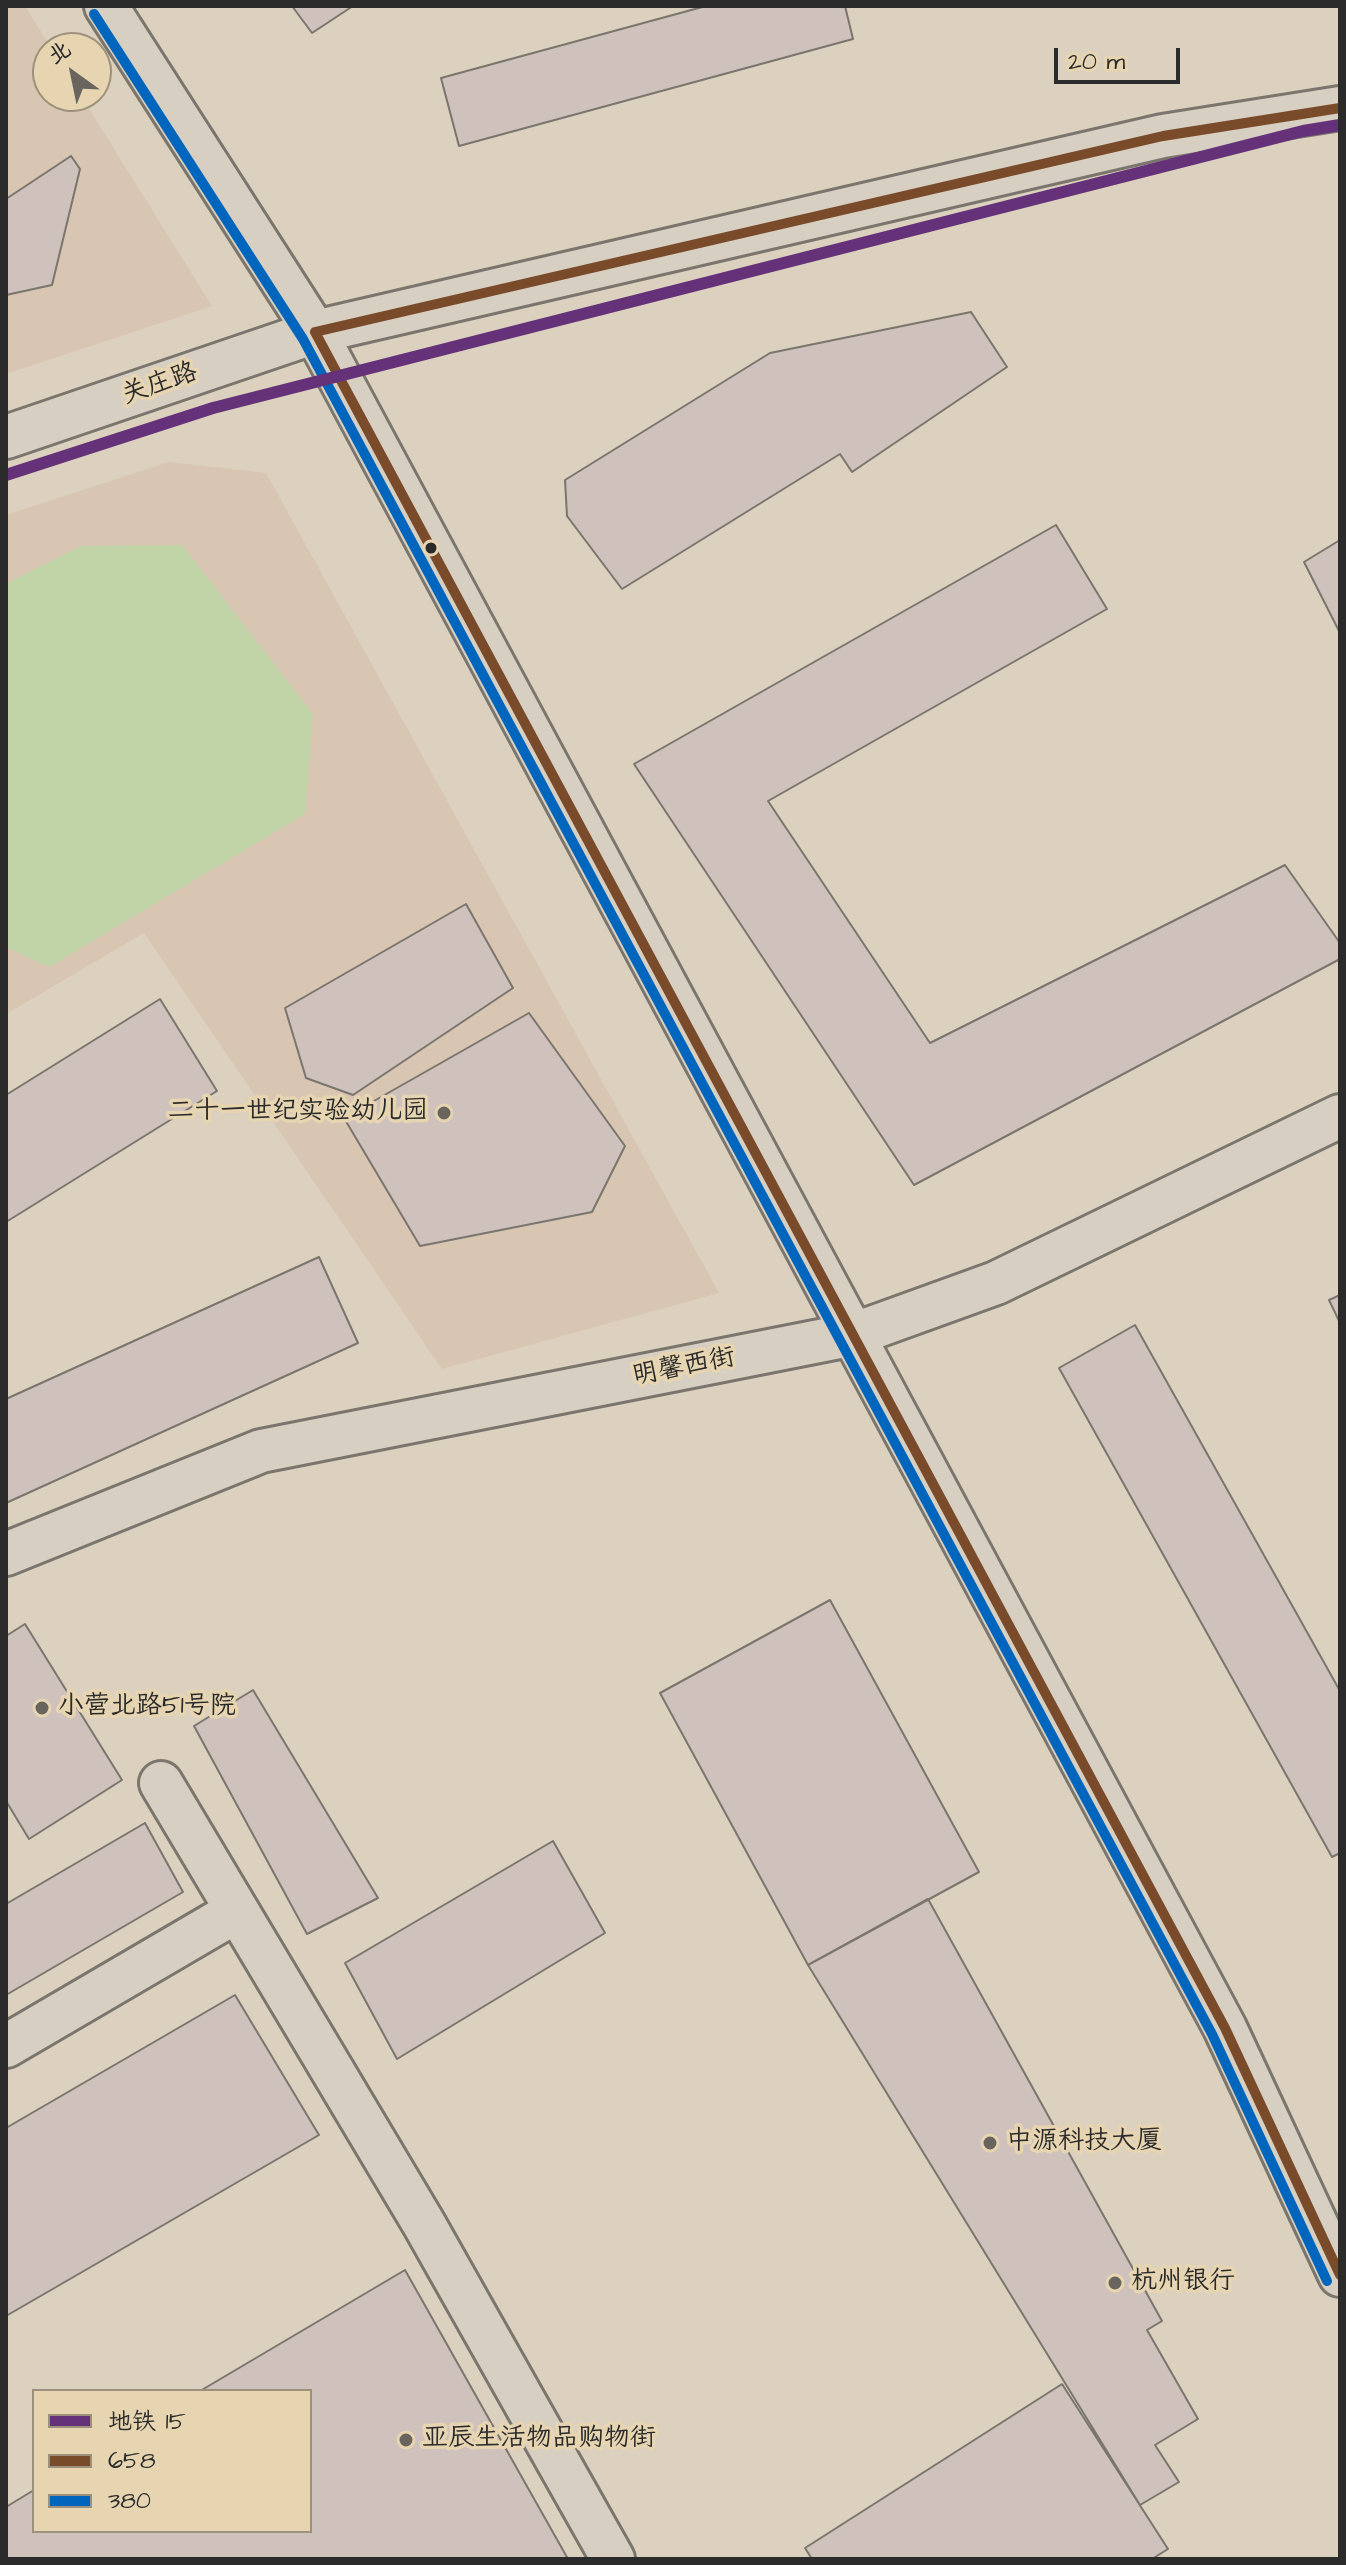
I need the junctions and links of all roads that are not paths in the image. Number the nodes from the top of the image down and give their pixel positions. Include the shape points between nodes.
1 (106, 6) edge
2 (1340, 108) edge
3 (315, 332) junction
4 (6, 437) edge
5 (1340, 1116) edge
6 (855, 1334) junction
7 (6, 1554) edge
8 (161, 1783) dead end
9 (235, 1912) junction
10 (6, 2046) edge
11 (1340, 2275) edge
12 (613, 2559) edge

1 - 3 street
2 - 3 street, 关庄路 via 1163,136
3 - 4 street, 关庄路
3 - 6 street
5 - 6 street, 明馨西街 via 996,1283
6 - 7 street, 明馨西街 via 261,1451
6 - 11 street via 1225,2028
8 - 9 street
9 - 10 street
9 - 12 street via 424,2224

